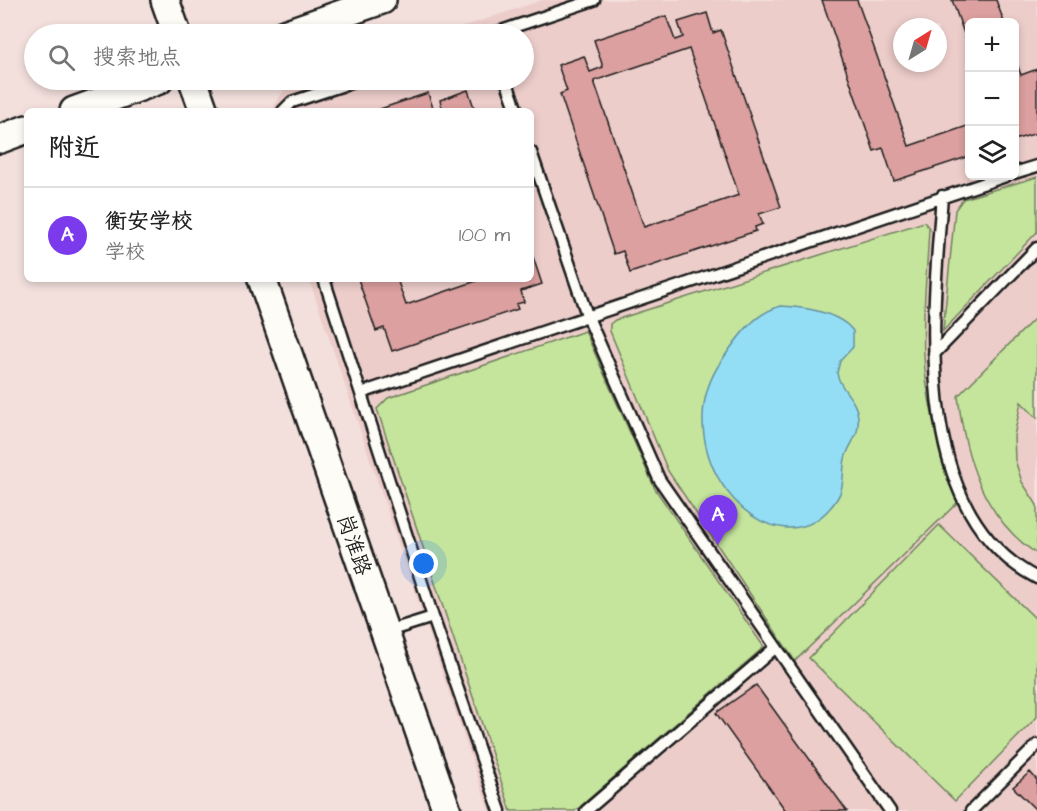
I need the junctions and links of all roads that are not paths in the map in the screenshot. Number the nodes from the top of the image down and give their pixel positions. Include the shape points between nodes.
1 (165, 0) edge
2 (382, 0) edge
3 (594, 0) edge
4 (173, 24) edge
5 (313, 24) edge
6 (522, 24) edge
7 (132, 90) edge
8 (197, 90) edge
9 (329, 90) edge
10 (510, 90) edge
11 (82, 108) edge
12 (203, 108) edge
13 (285, 108) edge
14 (516, 108) edge
15 (24, 130) edge
16 (0, 139) edge
17 (534, 161) edge
18 (1037, 166) edge
19 (1019, 171) edge
20 (993, 180) edge
21 (942, 196) junction
22 (1037, 248) edge
23 (263, 282) edge
24 (325, 282) edge
25 (587, 315) junction
26 (934, 354) junction
27 (361, 393) junction
28 (1037, 578) edge
29 (433, 616) junction
30 (385, 632) junction
31 (776, 647) junction
32 (1037, 745) edge
33 (447, 811) edge
34 (500, 811) edge
35 (586, 811) edge
36 (890, 811) edge
37 (971, 811) edge

1 - 4 street
2 - 5 street
3 - 6 lane
7 - 11 street
8 - 12 street
9 - 13 lane
10 - 14 lane
15 - 16 street
17 - 25 lane
18 - 19 lane
20 - 21 lane
21 - 25 lane
21 - 26 lane
22 - 26 lane
23 - 30 street, 岗淮路
24 - 27 lane
25 - 27 lane
25 - 31 lane via 659,479
26 - 28 lane via 939,408 953,474 974,520 1008,557
27 - 29 lane
29 - 30 lane
29 - 34 lane
30 - 33 street, 岗淮路
31 - 35 lane
31 - 36 lane
32 - 37 lane

